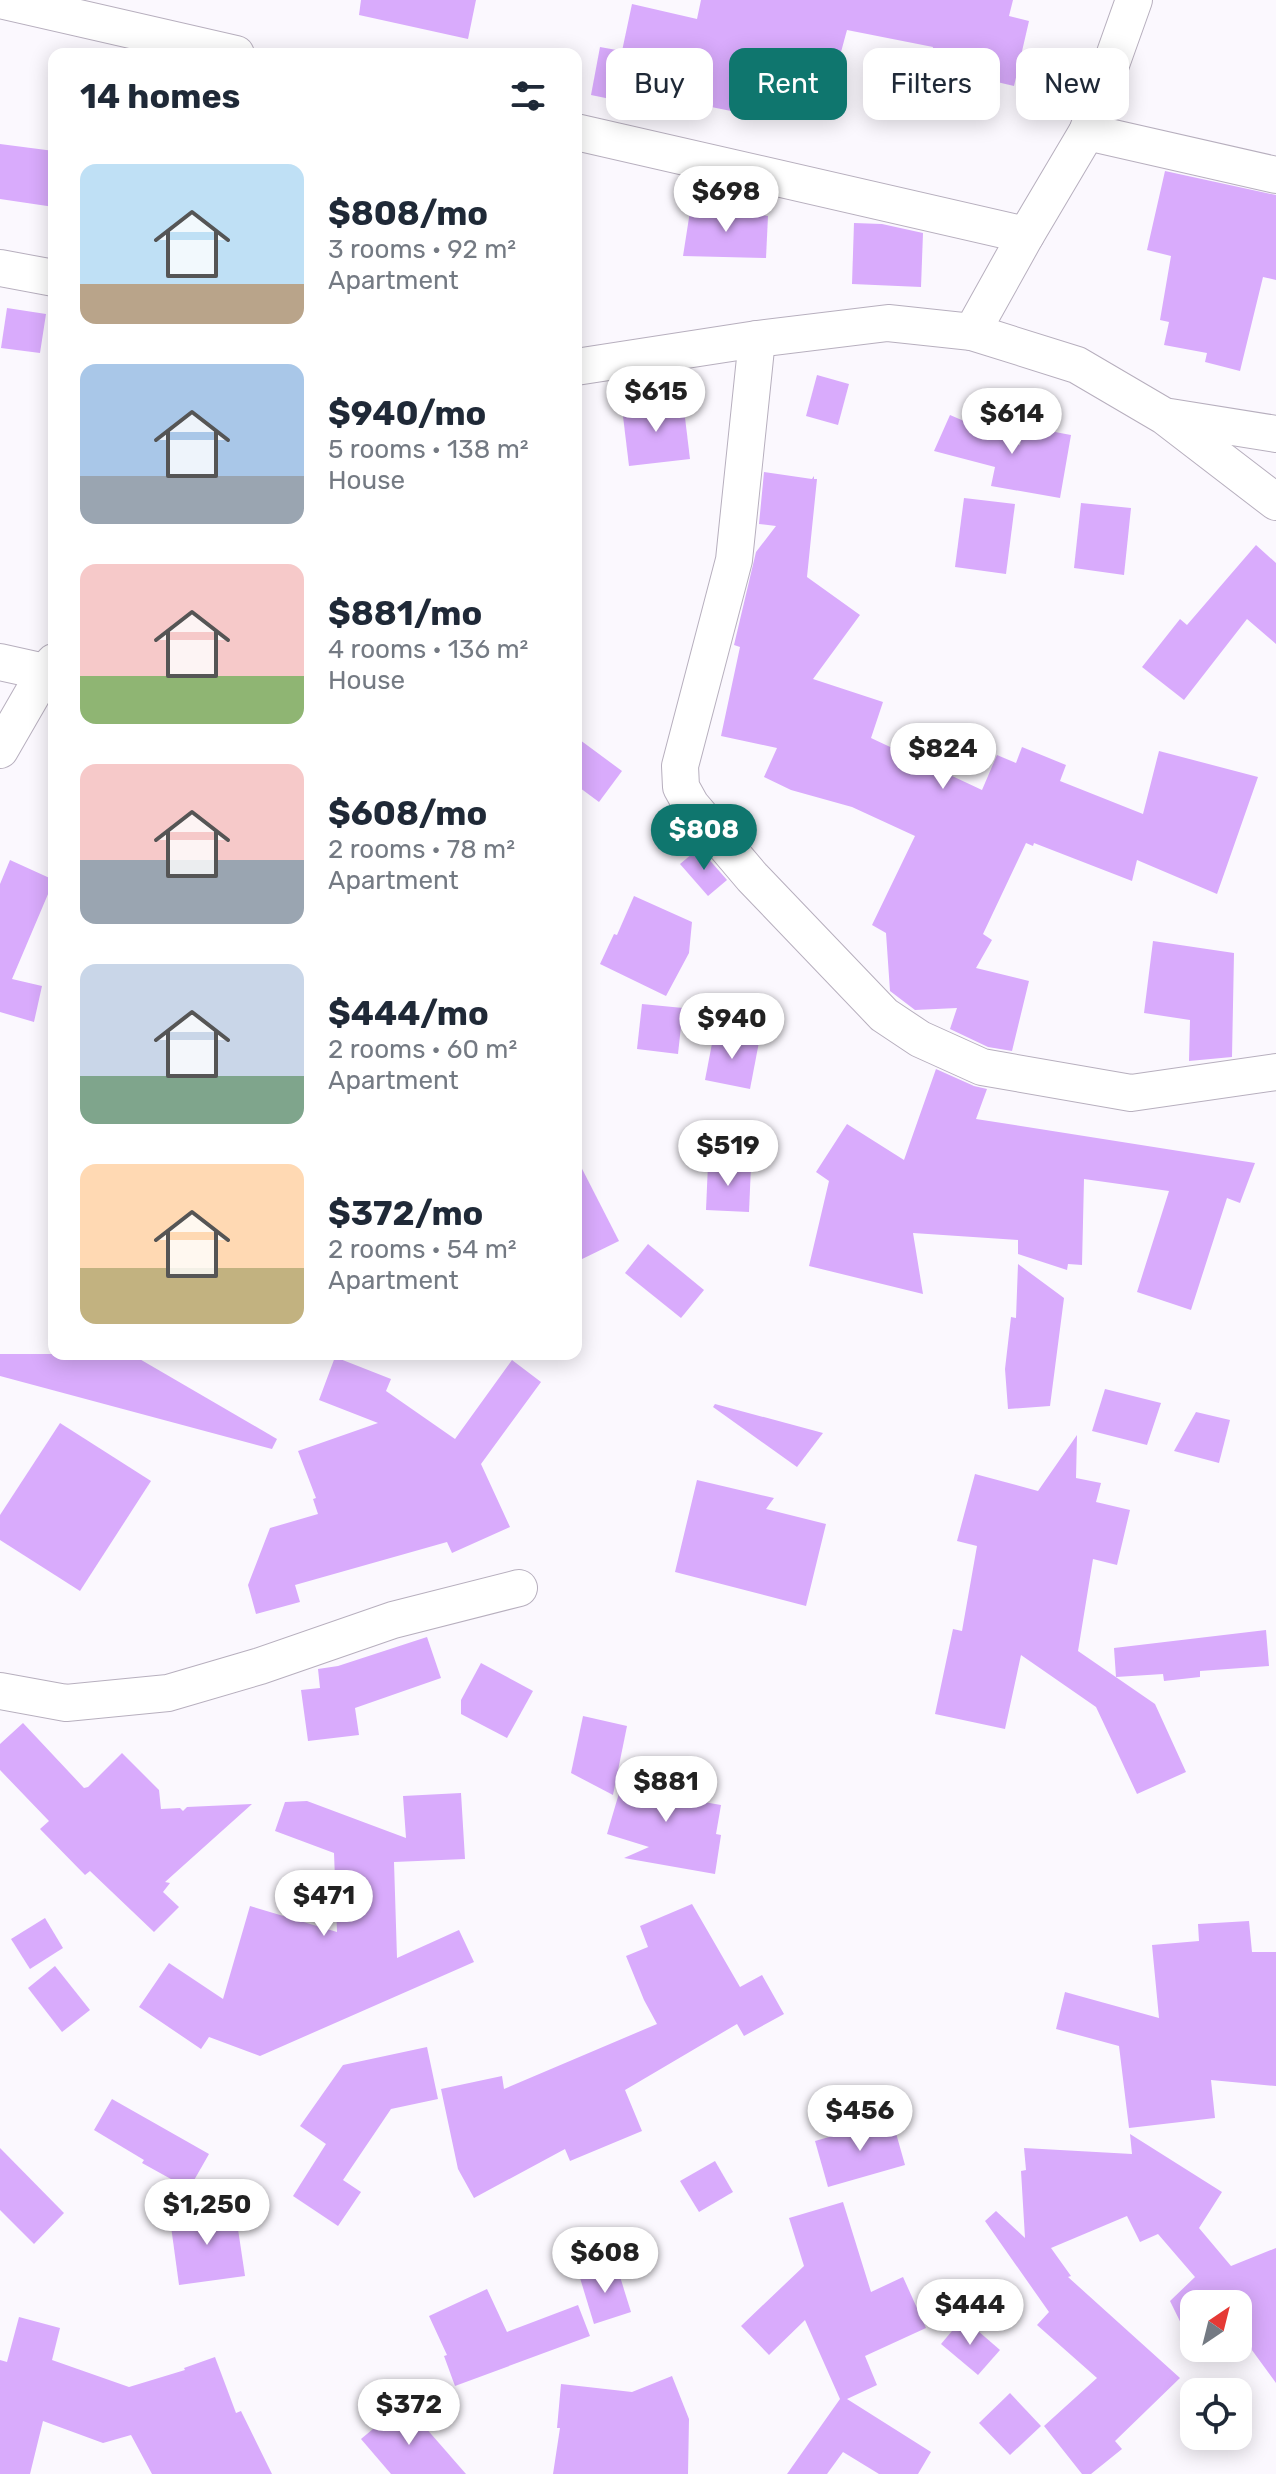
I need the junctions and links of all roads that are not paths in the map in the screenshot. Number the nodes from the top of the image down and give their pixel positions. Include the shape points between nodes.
1 (0, 0) edge
2 (1134, 0) edge
3 (210, 48) edge
4 (1087, 132) junction
5 (582, 133) edge
6 (1276, 175) edge
7 (1026, 235) junction
8 (0, 268) edge
9 (48, 277) edge
10 (972, 332) junction
11 (757, 339) junction
12 (582, 366) edge
13 (1164, 416) junction
14 (1276, 434) edge
15 (1276, 502) edge
16 (0, 662) edge
17 (48, 667) edge
18 (48, 670) edge
19 (0, 750) edge
20 (1276, 1072) edge
21 (519, 1588) dead end
22 (0, 1691) edge

1 - 3 street
2 - 4 street
4 - 6 street
4 - 7 street
5 - 7 street
7 - 10 street
8 - 9 street
10 - 11 street via 888,323
10 - 13 street via 1077,365
11 - 12 street
11 - 20 street via 734,560 680,766 681,787 691,805 884,1015 920,1039 982,1067 1131,1093
13 - 14 street
13 - 15 street
16 - 17 street
18 - 19 street
21 - 22 street via 393,1620 168,1693 66,1703

